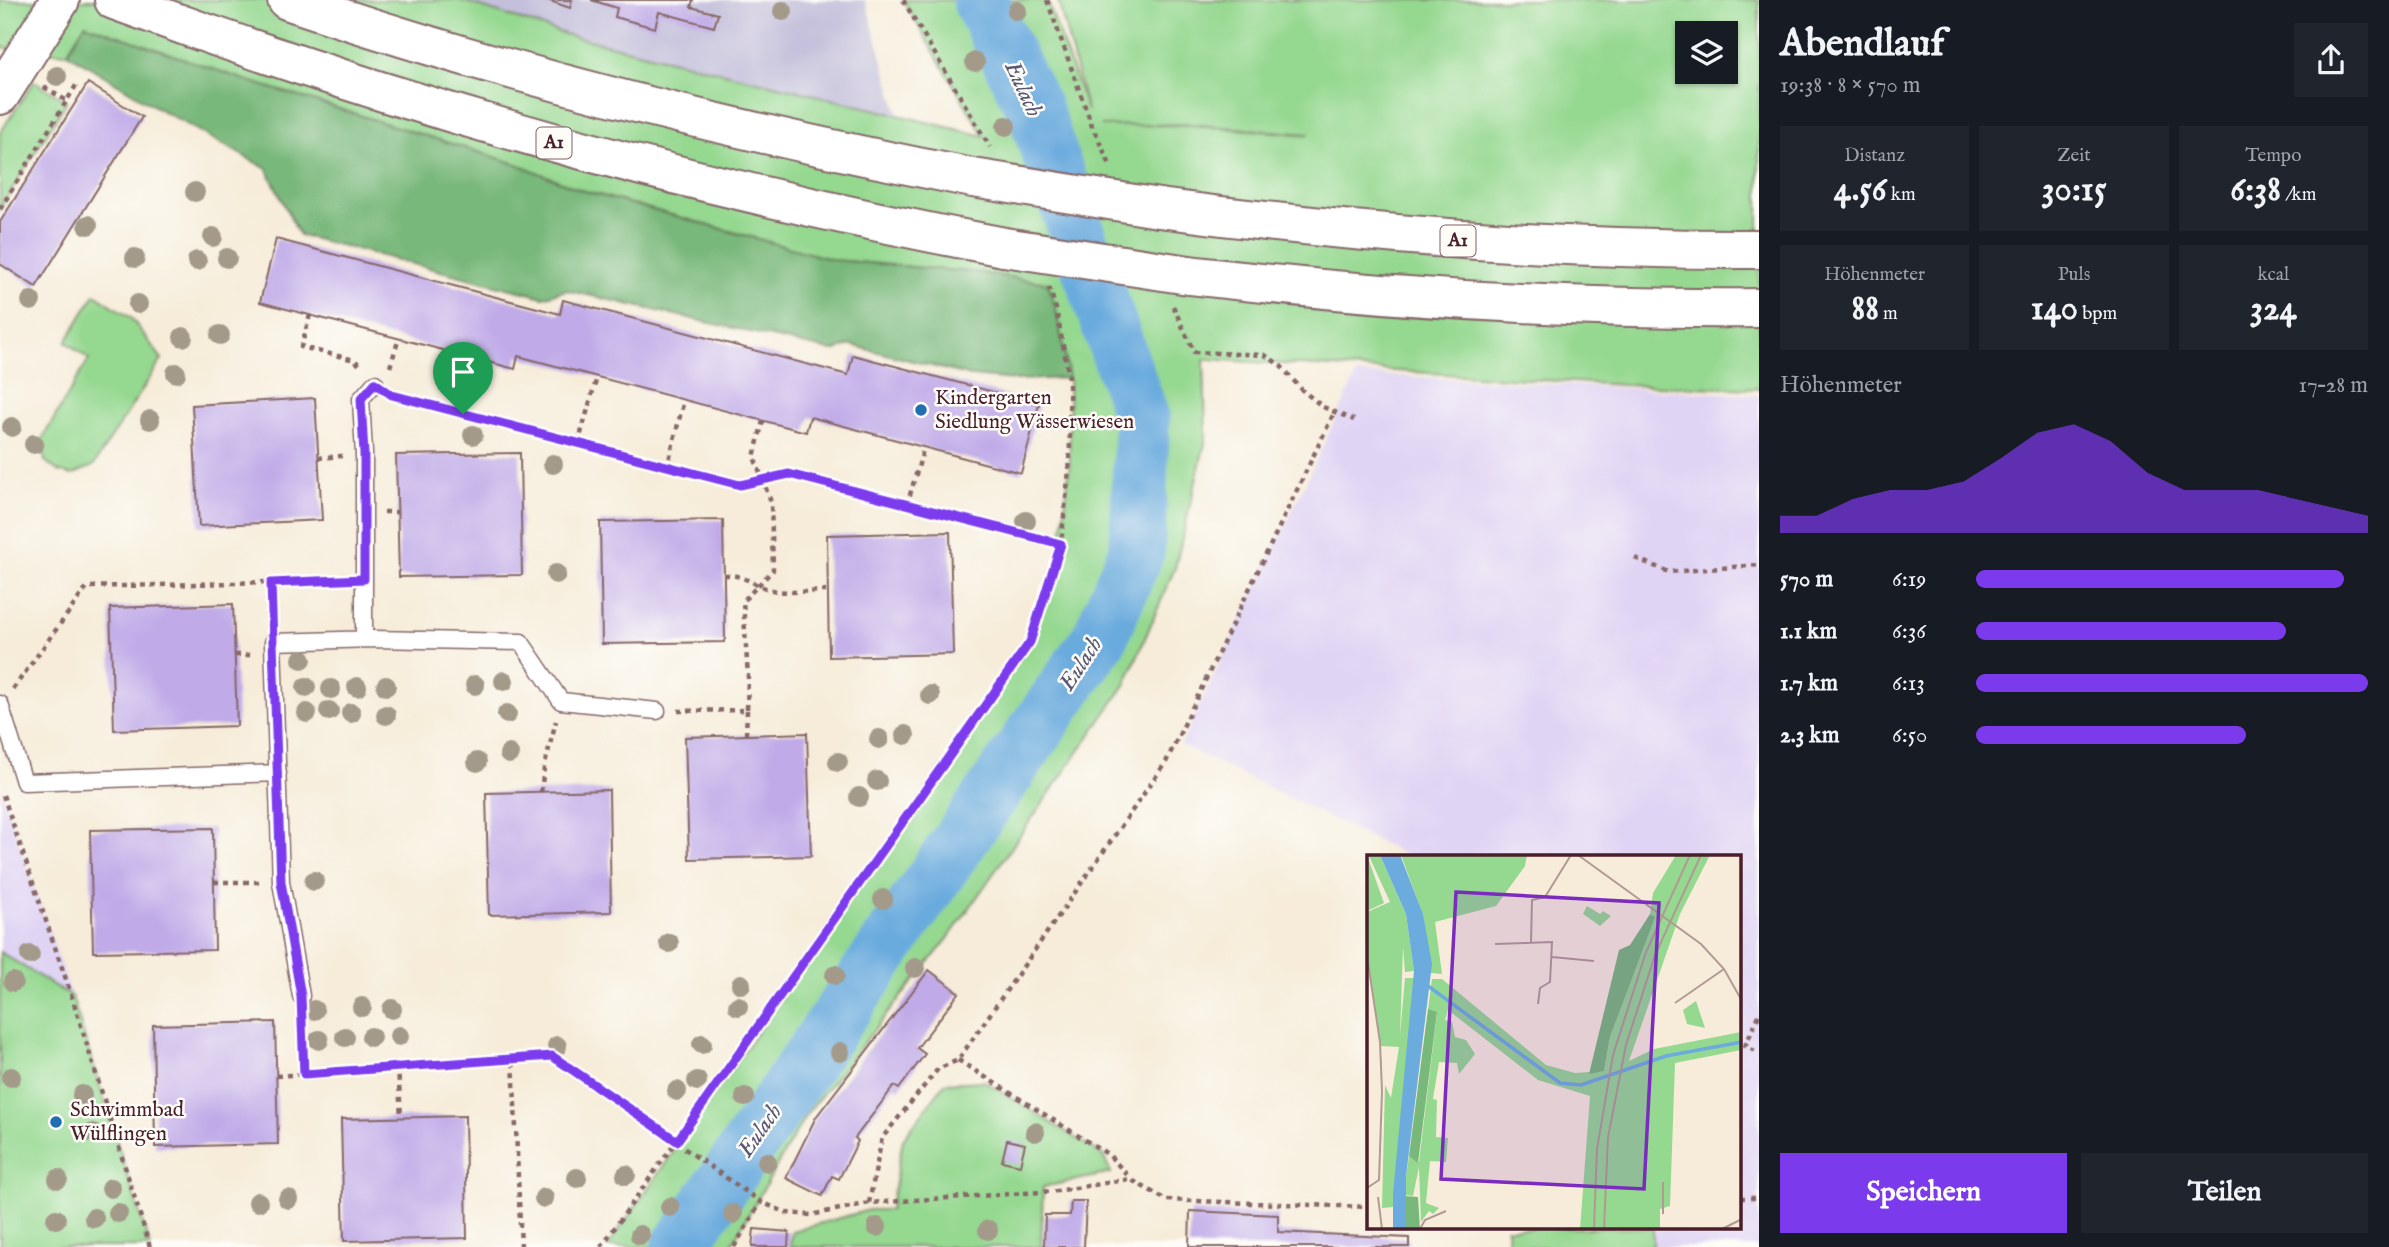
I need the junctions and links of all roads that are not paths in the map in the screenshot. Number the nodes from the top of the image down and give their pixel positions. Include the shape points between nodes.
1 (60, 0) edge
2 (114, 0) edge
3 (287, 0) edge
4 (0, 96) edge
5 (1759, 249) edge
6 (1759, 308) edge
7 (375, 383) road end
8 (364, 639) junction
9 (1, 704) edge
10 (657, 711) road end
11 (278, 773) junction
12 (301, 996) road end

1 - 4 main road via 31,64
2 - 6 main road, A1, bridge via 315,70 543,140 784,201 1004,247 1189,275 1458,301
3 - 5 main road, A1, bridge via 479,61 638,104 973,178 1285,225 1448,240
7 - 8 lane via 361,399
8 - 10 lane via 520,642 561,701
8 - 11 lane via 273,642
9 - 11 lane via 24,782
11 - 12 lane via 281,882

